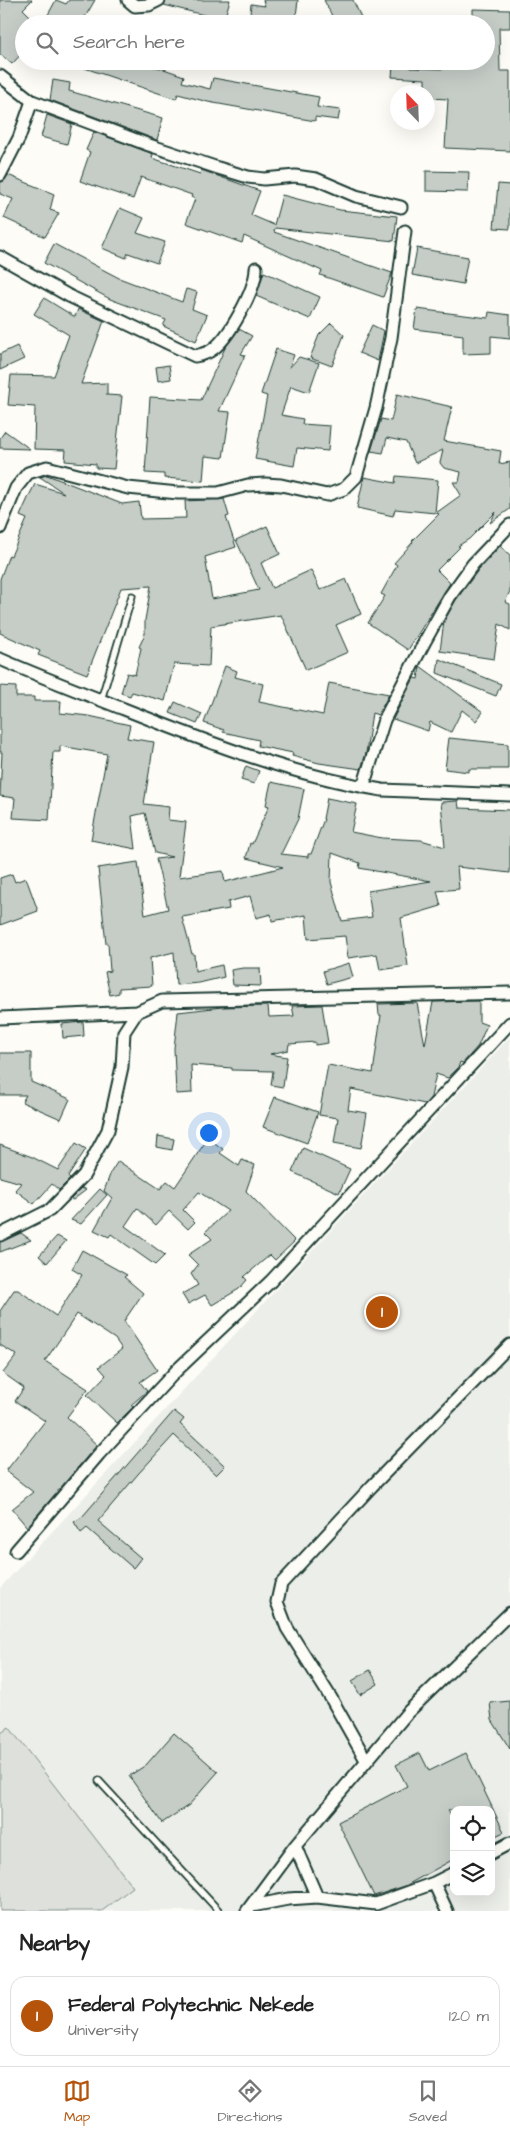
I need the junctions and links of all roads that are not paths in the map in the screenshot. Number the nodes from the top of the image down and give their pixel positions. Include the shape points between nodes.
1 (128, 0) edge
2 (158, 0) edge
3 (0, 76) edge
4 (32, 101) junction
5 (0, 174) edge
6 (401, 207) dead end
7 (405, 230) dead end
8 (0, 257) edge
9 (256, 268) dead end
10 (510, 525) edge
11 (0, 528) edge
12 (132, 596) dead end
13 (0, 659) edge
14 (101, 700) junction
15 (363, 787) junction
16 (510, 795) edge
17 (510, 993) edge
18 (137, 1012) junction
19 (0, 1018) edge
20 (510, 1023) edge
21 (0, 1235) edge
22 (510, 1345) edge
23 (16, 1551) dead end
24 (510, 1613) edge
25 (366, 1760) junction
26 (99, 1781) dead end
27 (510, 1843) edge
28 (295, 1846) junction
29 (495, 1851) edge
30 (450, 1875) edge
31 (434, 1883) junction
32 (317, 1897) junction
33 (249, 1908) edge
34 (220, 1911) edge
35 (448, 1911) edge

1 - 2 street via 136,6
3 - 4 street
4 - 5 street via 19,138
4 - 6 street via 149,145 241,174 264,179 295,176 316,179 356,196
7 - 11 street via 391,338 376,408 356,477 344,489 327,495 265,484 218,493 178,493 128,488 47,466 28,473 16,488
8 - 9 street via 69,296 195,356 211,351 230,331 251,288
10 - 15 street via 473,564 450,596 384,720
12 - 14 lane
13 - 14 street
14 - 15 street via 255,758
15 - 16 street
17 - 18 street via 162,1001
18 - 19 street
18 - 21 street via 124,1032 122,1068 108,1130 84,1175 50,1210
20 - 23 street via 270,1281 176,1371
22 - 25 street via 280,1584 276,1602 287,1628
24 - 25 street via 408,1712
25 - 28 street
26 - 34 lane
27 - 29 street
28 - 32 street
28 - 33 street
30 - 31 street
31 - 32 street via 376,1904
31 - 35 street
32 - 33 street via 288,1898

